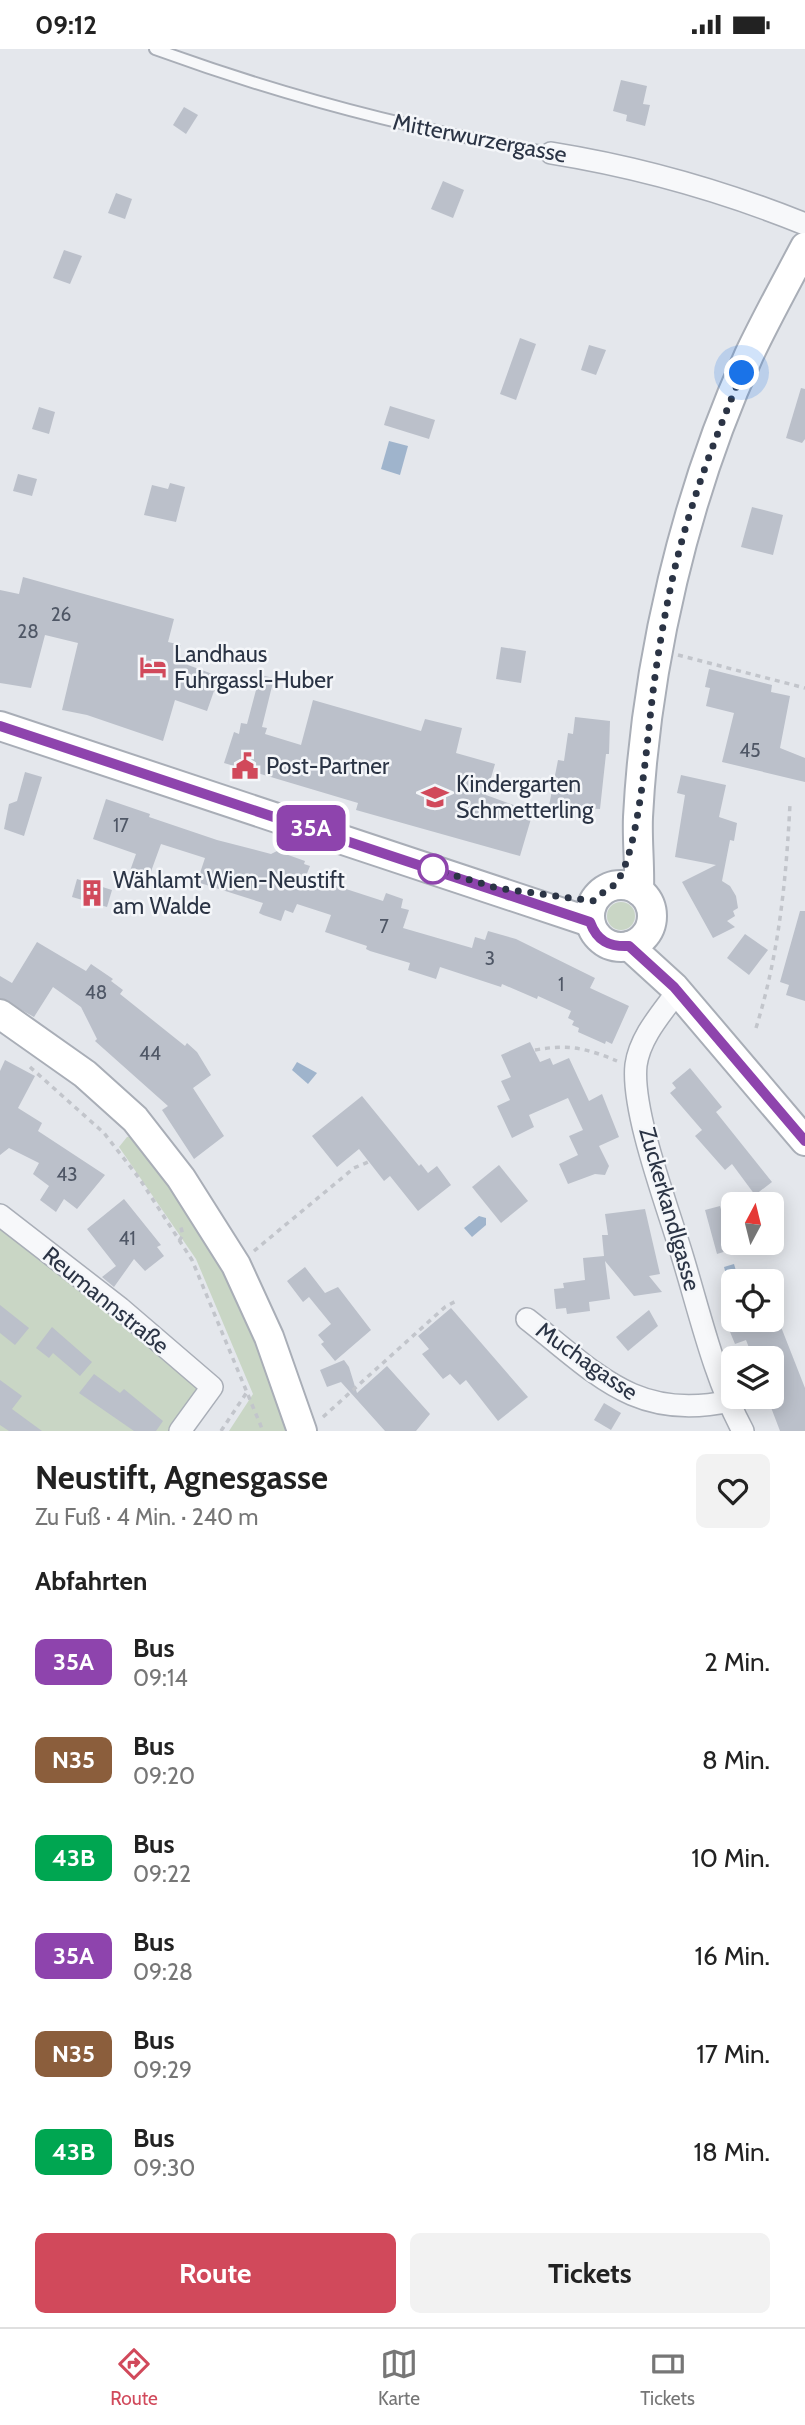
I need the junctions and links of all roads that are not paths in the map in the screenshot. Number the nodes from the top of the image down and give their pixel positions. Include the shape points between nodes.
1 (155, 49) edge
2 (551, 153) joint
3 (805, 224) edge
4 (805, 247) edge
5 (0, 726) edge
6 (609, 900) junction
7 (638, 940) junction
8 (676, 990) junction
9 (0, 1014) edge
10 (805, 1141) edge
11 (0, 1215) edge
12 (527, 1319) dead end
13 (721, 1373) edge
14 (721, 1403) edge
15 (733, 1409) edge
16 (308, 1428) edge
17 (180, 1431) edge
18 (743, 1431) edge

1 - 2 lane, Mitterwurzergasse via 351,111 469,140
2 - 3 street, Mitterwurzergasse via 667,177
4 - 6 street via 750,355 714,443 682,547 660,649 638,819
5 - 6 street via 497,888 527,903
6 - 7 street via 652,910
6 - 7 street via 594,933 616,947
7 - 8 street
8 - 10 street
8 - 13 street, Zuckerkandlgasse via 645,1037 636,1064 636,1091 655,1168
9 - 16 street via 85,1074 135,1119 181,1178 236,1265
11 - 17 street, Reumannstraße via 212,1387
12 - 14 street, Muchagasse via 605,1380 646,1402 698,1408
15 - 18 street, Zuckerkandlgasse

